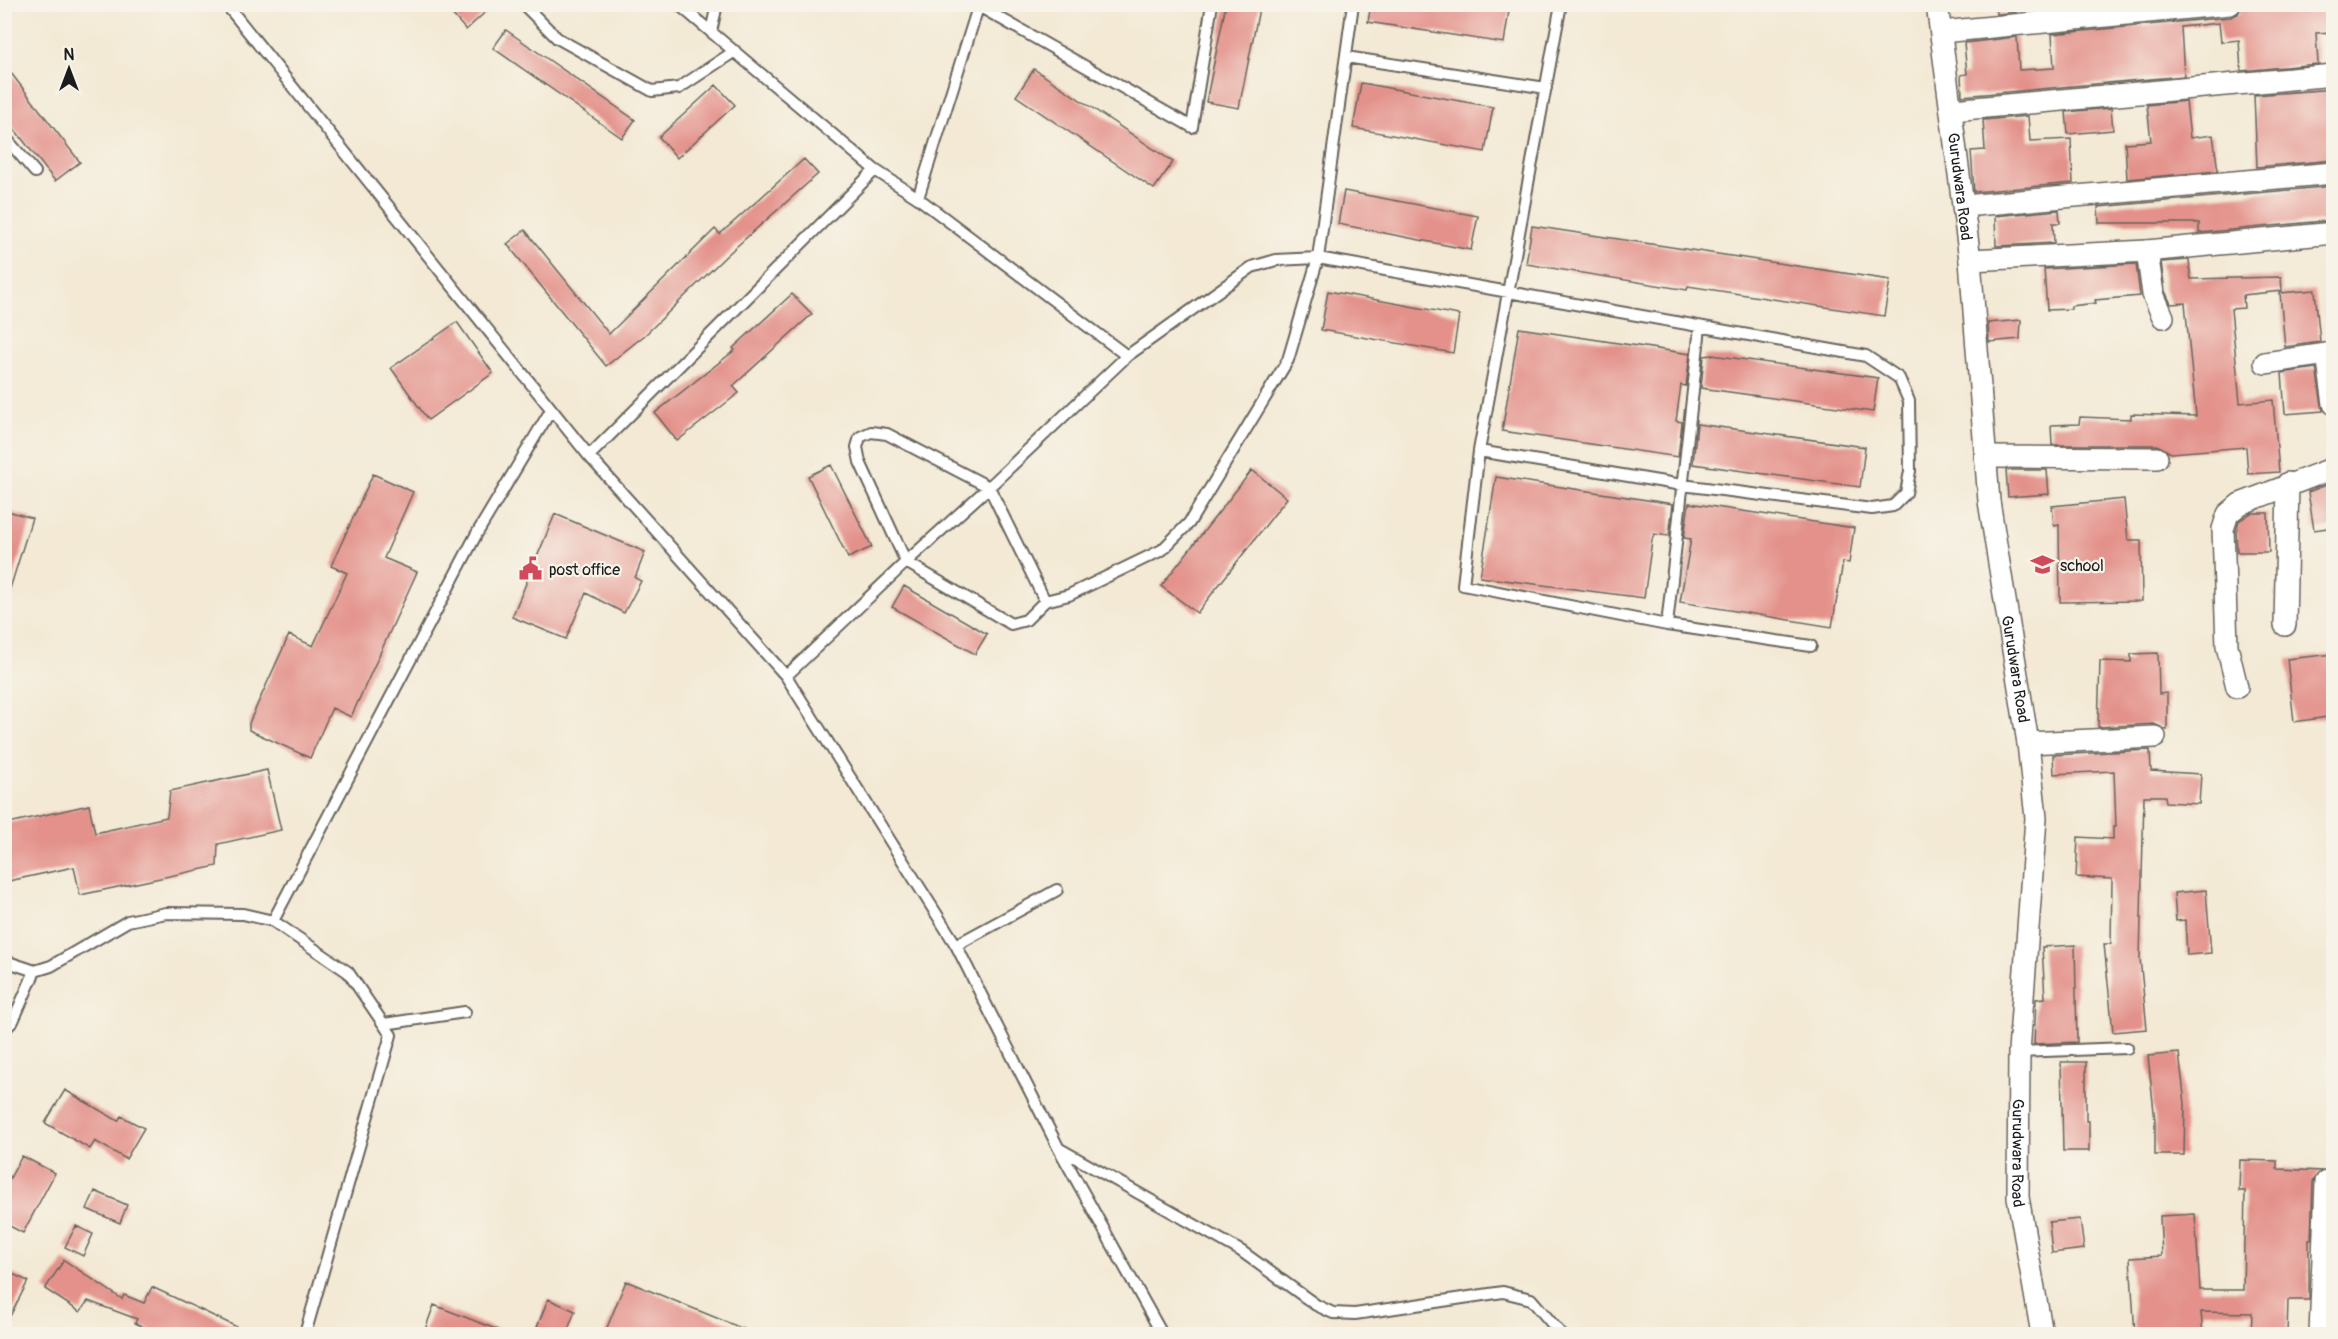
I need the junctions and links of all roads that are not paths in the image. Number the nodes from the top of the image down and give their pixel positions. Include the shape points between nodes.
1 (226, 4) edge
2 (523, 4) edge
3 (678, 4) edge
4 (717, 4) edge
5 (1212, 4) edge
6 (1353, 4) edge
7 (1561, 4) edge
8 (1937, 4) edge
9 (2230, 4) edge
10 (977, 5) edge
11 (711, 32) junction
12 (1941, 32) junction
13 (735, 51) junction
14 (1346, 57) junction
15 (2334, 75) edge
16 (1546, 88) junction
17 (1953, 110) junction
18 (4, 136) edge
19 (875, 170) junction
20 (35, 172) dead end
21 (2334, 173) edge
22 (918, 198) junction
23 (1964, 206) junction
24 (2334, 232) edge
25 (2147, 251) junction
26 (1318, 258) junction
27 (1970, 260) junction
28 (1509, 292) junction
29 (2163, 317) dead end
30 (1700, 327) junction
31 (2330, 354) edge
32 (1127, 356) junction
33 (2265, 363) dead end
34 (2334, 404) edge
35 (551, 410) junction
36 (1479, 452) junction
37 (589, 456) junction
38 (1986, 457) junction
39 (2157, 458) dead end
40 (2334, 468) edge
41 (2288, 483) junction
42 (1682, 485) junction
43 (989, 487) junction
44 (906, 562) junction
45 (1045, 601) junction
46 (1667, 625) junction
47 (2285, 625) dead end
48 (1811, 646) dead end
49 (786, 676) junction
50 (2237, 687) dead end
51 (2155, 737) dead end
52 (2028, 743) junction
53 (1057, 890) dead end
54 (273, 921) junction
55 (956, 945) junction
56 (4, 958) edge
57 (35, 971) junction
58 (465, 1012) dead end
59 (384, 1024) junction
60 (4, 1030) edge
61 (2127, 1048) dead end
62 (2019, 1052) junction
63 (1059, 1149) junction
64 (2326, 1182) dead end
65 (305, 1335) edge
66 (1162, 1335) edge
67 (1561, 1335) edge
68 (2042, 1335) edge
69 (2320, 1335) edge

1 - 35 lane
2 - 13 lane via 557,38 652,91 679,88
3 - 11 lane
4 - 11 lane
5 - 10 lane via 1192,127
6 - 14 lane
7 - 16 lane
8 - 12 street, Gurudwara Road
9 - 12 street
10 - 22 lane
11 - 13 lane
12 - 17 street, Gurudwara Road
13 - 19 lane
14 - 16 lane
14 - 26 lane
15 - 17 street
16 - 28 lane
17 - 23 street, Gurudwara Road
18 - 20 lane
19 - 22 lane
19 - 37 lane
21 - 23 street
22 - 32 lane
23 - 27 street, Gurudwara Road
24 - 25 street
25 - 27 street
25 - 29 street via 2153,294
26 - 28 lane
26 - 32 lane via 1276,260 1252,267
26 - 45 lane via 1288,360 1189,523 1162,550 1069,595
27 - 38 street, Gurudwara Road
28 - 30 lane
28 - 36 lane
30 - 42 lane
30 - 42 lane via 1866,356 1899,378 1909,401 1910,471 1906,493 1893,506 1872,509
31 - 33 street
31 - 34 street
32 - 43 lane
35 - 37 lane
35 - 54 lane via 476,535
36 - 42 lane
36 - 46 lane via 1463,585
37 - 49 lane
38 - 39 street
38 - 52 street, Gurudwara Road via 1989,501
40 - 41 street
41 - 47 street
41 - 50 street via 2240,504 2228,514 2223,529 2227,646
42 - 46 lane
43 - 44 lane
43 - 44 lane via 887,434 871,432 860,437 860,462
43 - 45 lane
44 - 45 lane via 1011,624 1026,620
44 - 49 lane
46 - 48 lane
49 - 55 lane
51 - 52 street
52 - 62 street, Gurudwara Road via 2036,818
53 - 55 lane
54 - 57 lane via 243,914 166,913 128,921 51,966
54 - 59 lane via 348,972
55 - 63 lane
56 - 57 lane
57 - 60 lane via 13,1021
58 - 59 lane
59 - 65 lane via 391,1035
61 - 62 lane
62 - 68 street, Gurudwara Road via 2018,1197
63 - 66 lane
63 - 67 lane via 1241,1251 1333,1313 1355,1314 1503,1292 1531,1299
64 - 69 street

